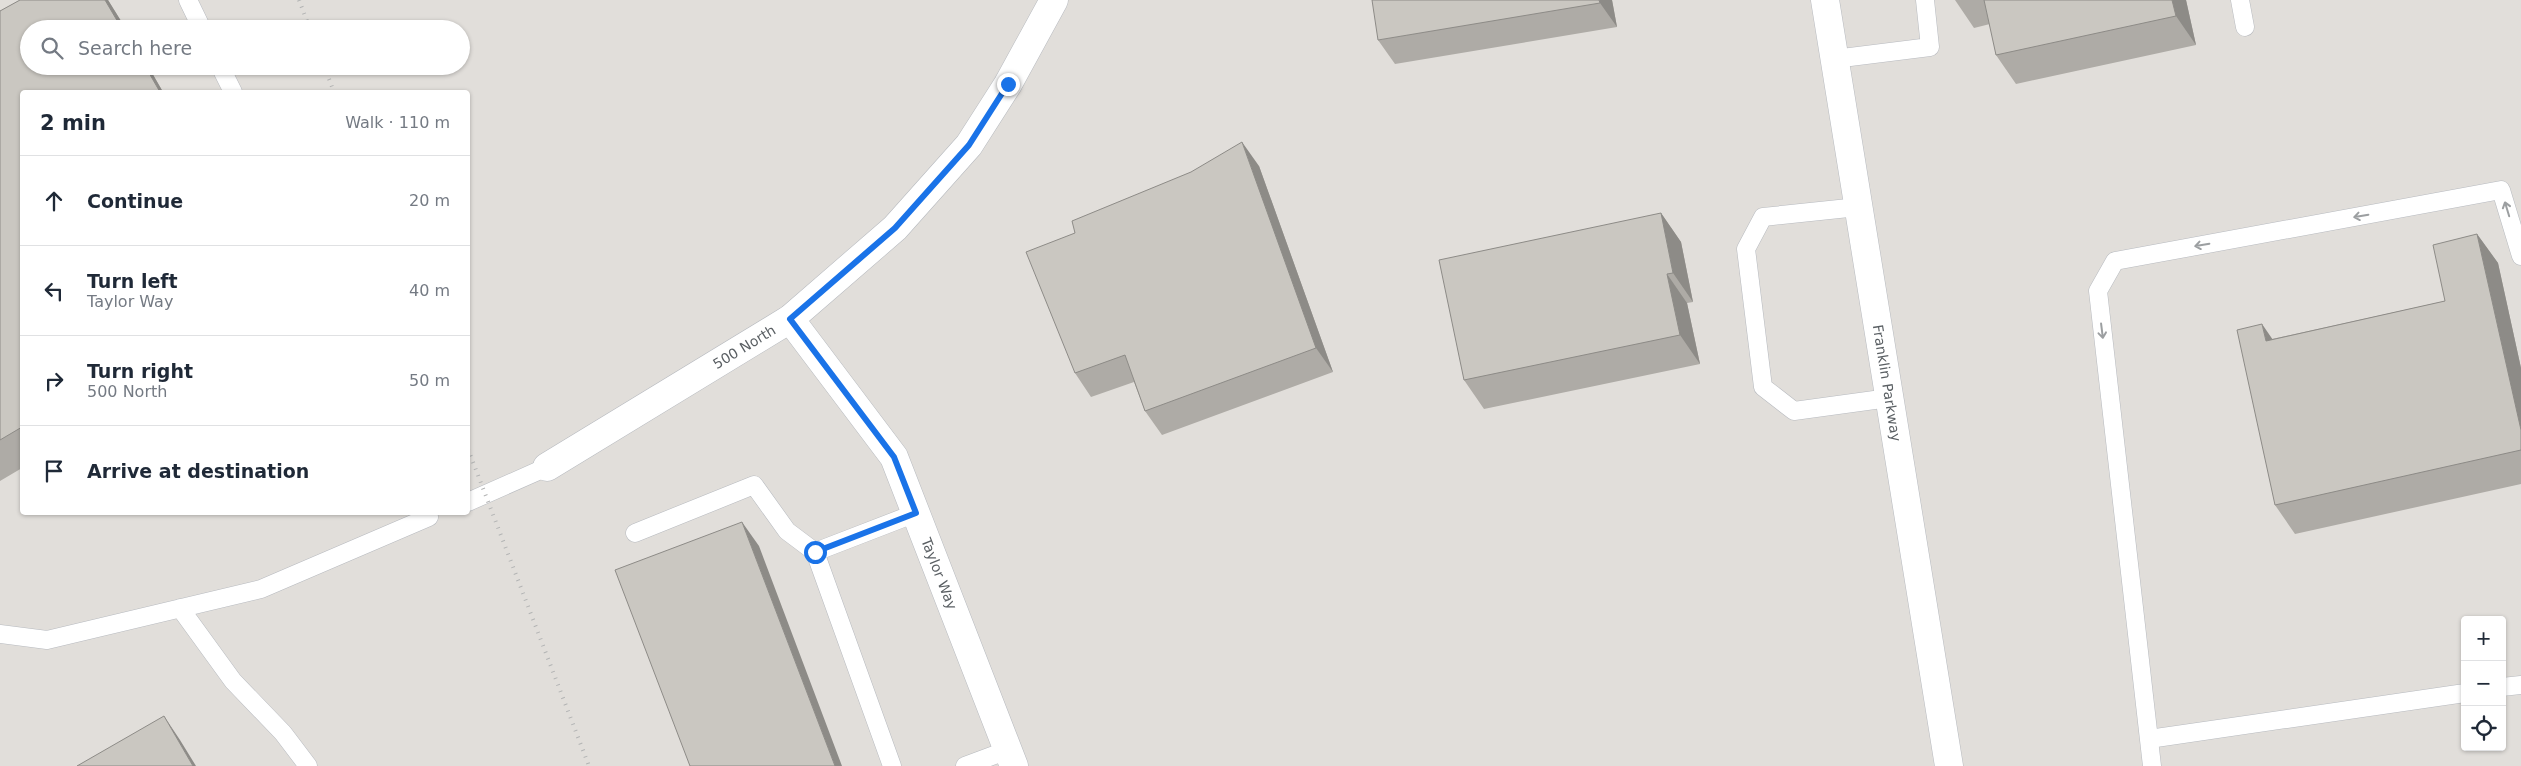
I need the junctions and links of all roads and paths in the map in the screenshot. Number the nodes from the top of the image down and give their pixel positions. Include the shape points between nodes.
1 (188, 0) edge
2 (1054, 0) edge
3 (1825, 0) edge
4 (1925, 0) edge
5 (2240, 0) edge
6 (198, 20) edge
7 (2245, 27) dead end
8 (1834, 59) junction
9 (224, 75) edge
10 (232, 90) edge
11 (1858, 206) junction
12 (2521, 256) edge
13 (790, 319) junction
14 (1889, 398) junction
15 (547, 467) joint
16 (470, 501) edge
17 (916, 513) junction
18 (430, 515) edge
19 (635, 533) dead end
20 (815, 552) junction
21 (180, 608) junction
22 (0, 634) edge
23 (2521, 685) edge
24 (2506, 687) edge
25 (2461, 694) edge
26 (2149, 739) junction
27 (1011, 758) edge
28 (308, 766) edge
29 (892, 766) edge
30 (965, 766) edge
31 (1949, 766) edge
32 (2152, 766) edge

1 - 6 lane
2 - 13 street, 500 North via 1008,84 969,145 895,228
3 - 8 street, Franklin Parkway
4 - 8 lane via 1930,47
5 - 7 lane
8 - 11 street, Franklin Parkway
9 - 10 lane
11 - 14 street, Franklin Parkway
11 - 14 lane via 1763,217 1750,241 1746,249 1763,387 1794,411
12 -> 26 lane via 2501,190 2115,261 2098,291
13 - 15 street, 500 North
13 - 17 street, Taylor Way via 894,457
14 - 31 street, Franklin Parkway
15 - 16 lane
17 - 20 lane
17 - 27 street, Taylor Way
18 - 21 lane via 261,589
19 - 20 lane via 754,485 787,531
20 - 29 lane
21 - 22 lane via 47,640
21 - 28 lane via 233,681 284,734
23 - 24 lane
25 - 26 lane
26 - 32 lane
27 - 30 lane

